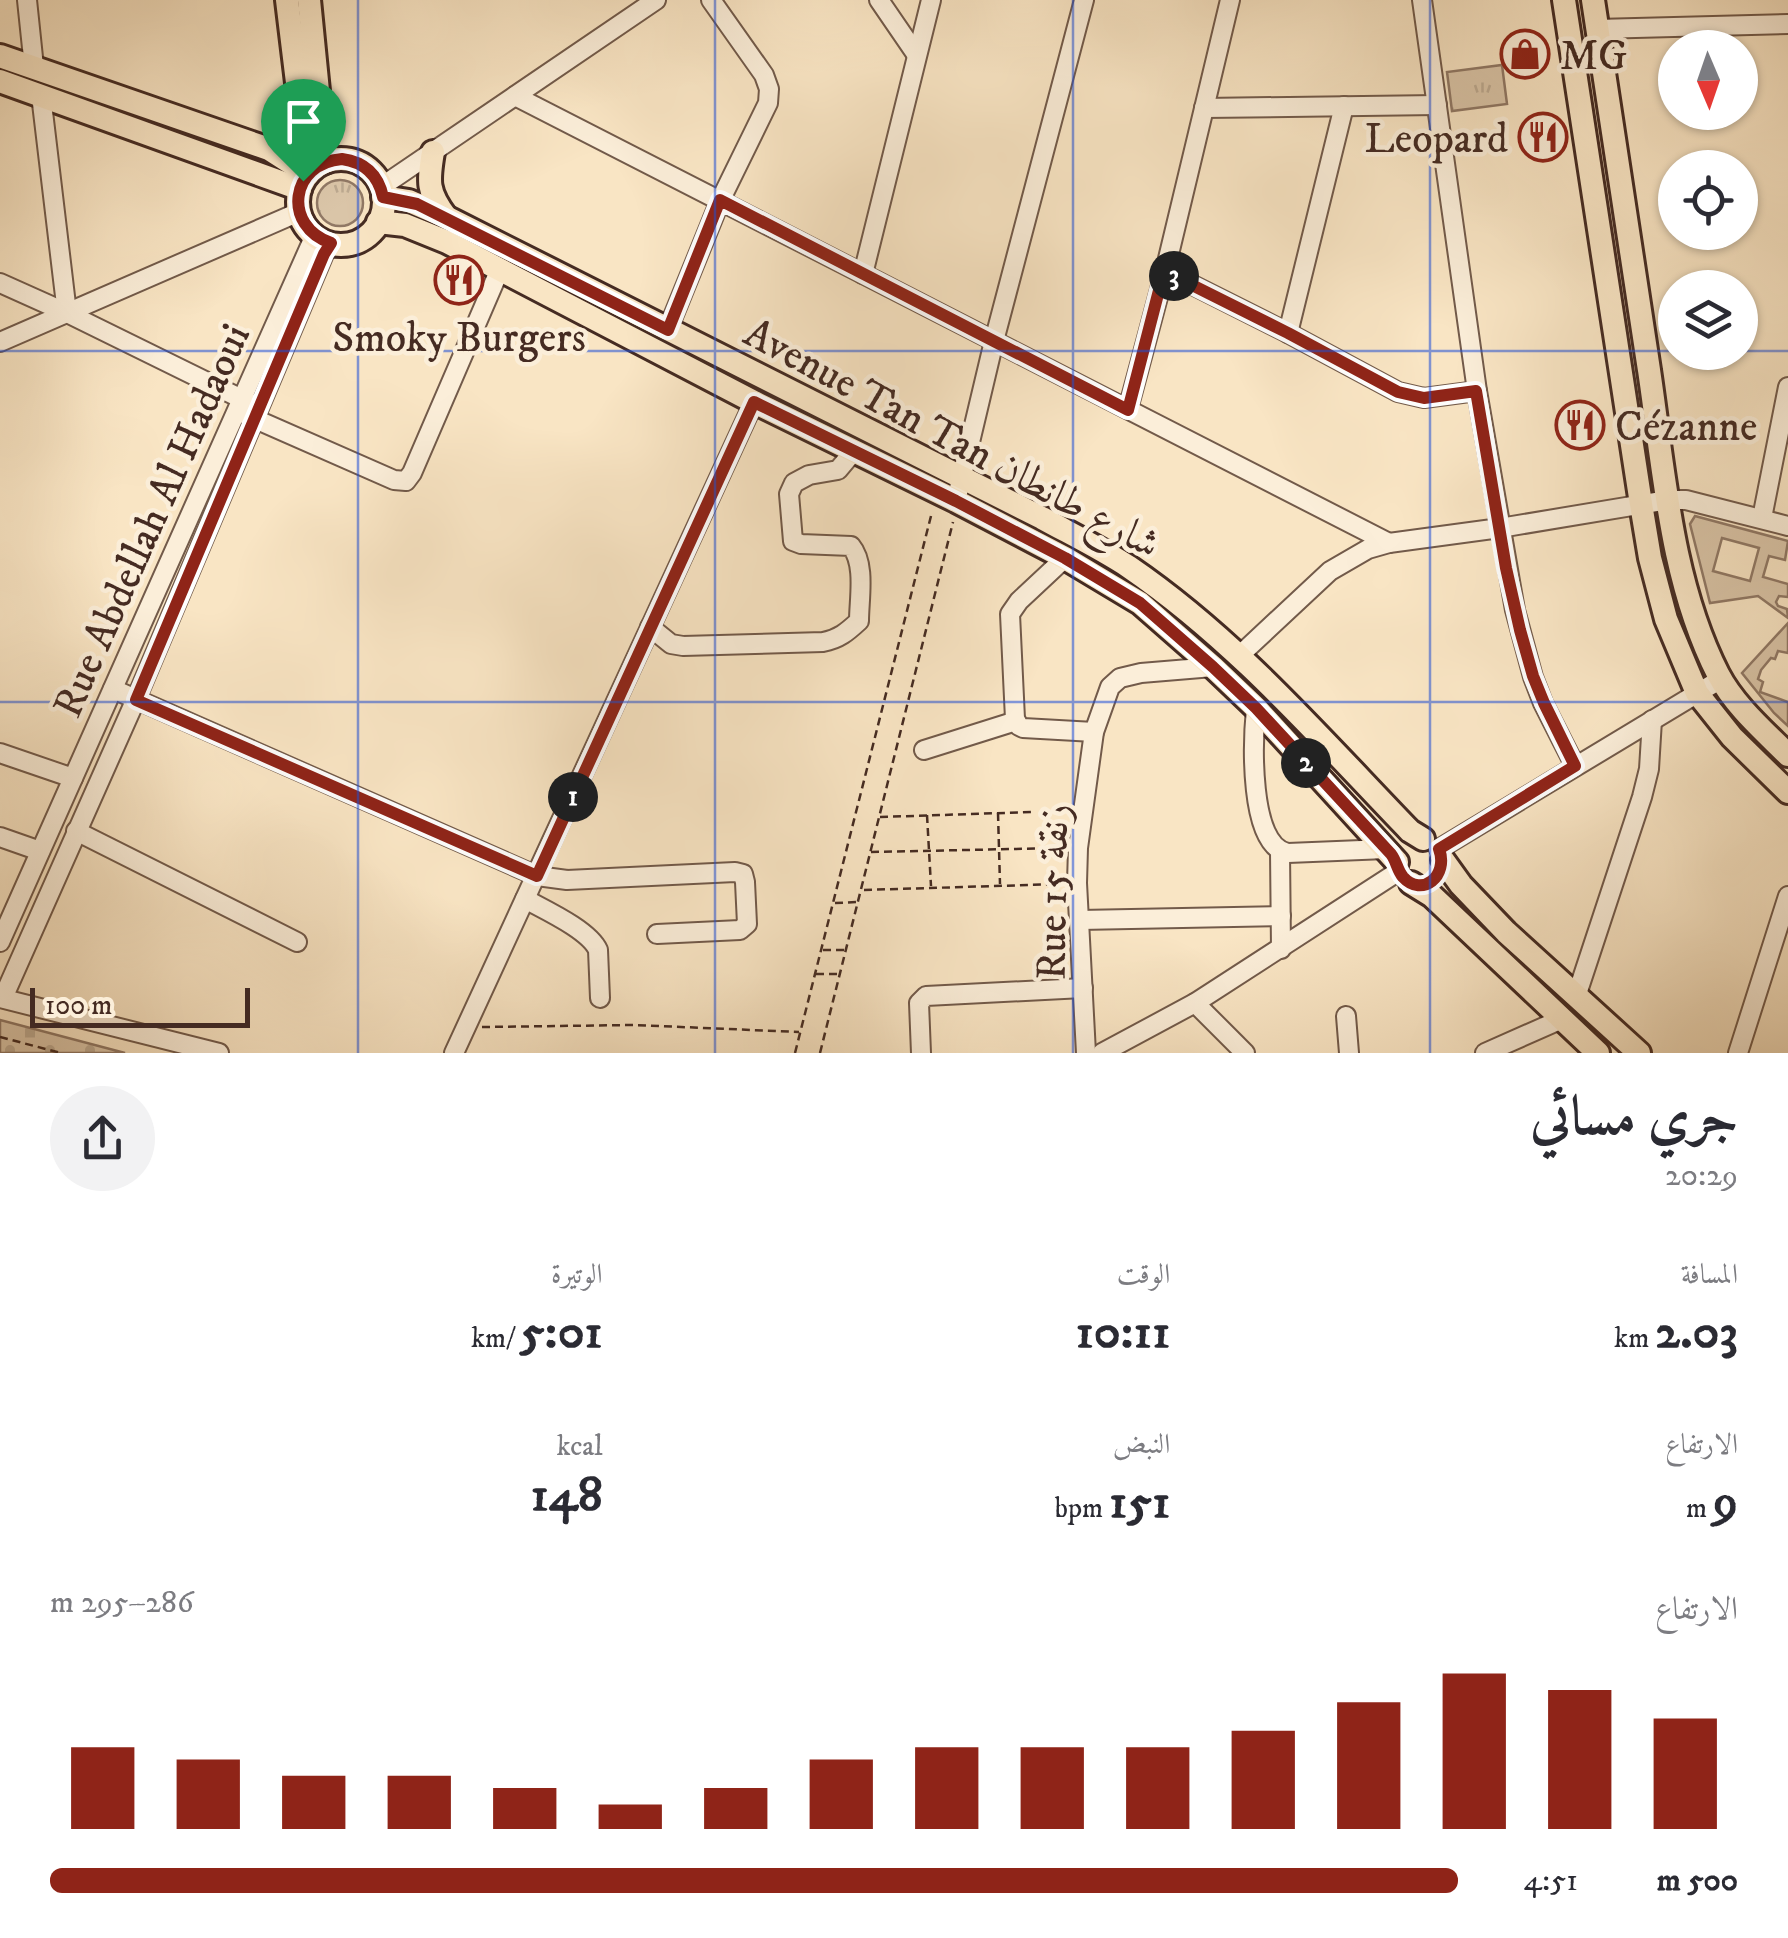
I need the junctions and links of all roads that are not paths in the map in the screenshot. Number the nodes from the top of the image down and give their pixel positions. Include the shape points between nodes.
1 (28, 0) edge
2 (287, 0) edge
3 (309, 0) edge
4 (656, 0) edge
5 (711, 0) edge
6 (879, 0) edge
7 (931, 0) edge
8 (1084, 0) edge
9 (1230, 0) edge
10 (1422, 0) edge
11 (1564, 0) edge
12 (1593, 0) edge
13 (1788, 24) edge
14 (1597, 29) junction
15 (916, 54) junction
16 (0, 56) edge
17 (34, 67) junction
18 (0, 81) edge
19 (41, 94) junction
20 (515, 96) junction
21 (1437, 105) junction
22 (1344, 106) junction
23 (1204, 108) junction
24 (433, 152) junction
25 (309, 181) junction
26 (382, 192) junction
27 (720, 200) junction
28 (446, 217) junction
29 (378, 222) junction
30 (323, 239) junction
31 (500, 268) junction
32 (1164, 271) junction
33 (863, 274) junction
34 (0, 283) edge
35 (68, 312) junction
36 (668, 330) junction
37 (1288, 333) junction
38 (994, 341) junction
39 (0, 342) edge
40 (1788, 386) edge
41 (1476, 391) junction
42 (754, 402) junction
43 (239, 405) junction
44 (1128, 410) junction
45 (257, 414) junction
46 (854, 451) junction
47 (958, 490) junction
48 (1668, 500) junction
49 (1641, 504) junction
50 (1762, 518) junction
51 (1788, 526) edge
52 (1500, 528) junction
53 (1389, 543) junction
54 (1065, 558) junction
55 (650, 627) junction
56 (1240, 655) junction
57 (1213, 667) junction
58 (1720, 678) junction
59 (113, 689) junction
60 (1698, 692) junction
61 (136, 700) junction
62 (1256, 708) junction
63 (1652, 720) junction
64 (1016, 721) junction
65 (1094, 732) junction
66 (924, 750) dead end
67 (0, 753) edge
68 (1788, 755) edge
69 (1575, 766) junction
70 (73, 778) junction
71 (1788, 792) edge
72 (76, 831) junction
73 (0, 838) edge
74 (1435, 849) junction
75 (40, 851) junction
76 (1280, 852) junction
77 (1398, 866) junction
78 (537, 876) junction
79 (1788, 896) edge
80 (525, 900) junction
81 (1280, 916) junction
82 (1080, 920) junction
83 (656, 934) dead end
84 (0, 942) edge
85 (297, 942) dead end
86 (1281, 949) junction
87 (1083, 988) junction
88 (1576, 997) junction
89 (1, 998) edge
90 (600, 998) dead end
91 (1195, 1003) junction
92 (1346, 1016) dead end
93 (1562, 1019) junction
94 (219, 1053) edge
95 (454, 1053) edge
96 (920, 1053) edge
97 (1086, 1053) edge
98 (1102, 1053) edge
99 (1245, 1053) edge
100 (1349, 1053) edge
101 (1485, 1053) edge
102 (1598, 1053) edge
103 (1639, 1053) edge
104 (1738, 1053) edge

1 - 17 street
2 - 25 main road
3 - 25 main road
4 - 20 street
5 - 27 street via 769,89
6 - 15 street
7 - 15 street
8 - 38 street
9 - 23 street
10 - 21 street
11 - 49 main road
12 - 14 main road
13 - 14 street
14 - 48 main road
15 - 33 street
16 - 17 main road
17 - 25 main road via 270,149
18 - 19 main road
19 - 25 main road
19 - 35 street
20 - 24 street
20 - 27 street
21 - 22 street
21 - 41 street
22 - 23 street
22 - 37 street
23 - 32 street
24 - 26 street
24 - 28 main road via 430,187
25 - 26 main road via 342,159 372,172
25 - 30 main road via 305,225
25 - 35 street
26 - 28 main road, Avenue Tan Tan شارع طانطان
26 - 29 main road
27 - 33 street
27 - 36 street
28 - 36 main road, Avenue Tan Tan شارع طانطان
29 - 30 main road via 350,243
29 - 31 main road, Avenue Tan Tan شارع طانطان via 425,232
30 - 43 street, Rue Abdellah Al Hadaoui
30 - 45 street, Rue Abdellah Al Hadaoui via 324,254
31 - 42 main road, Avenue Tan Tan شارع طانطان
31 - 45 street via 406,481
32 - 37 street
32 - 44 street
33 - 38 street
34 - 35 street
35 - 39 street
35 - 43 street
36 - 47 main road, Avenue Tan Tan شارع طانطان
37 - 41 street via 1410,396
38 - 44 street
38 - 47 street
40 - 50 street
41 - 52 street
42 - 46 main road, Avenue Tan Tan شارع طانطان
42 - 55 street
43 - 45 street
43 - 59 street, Rue Abdellah Al Hadaoui
44 - 53 street
45 - 61 street, Rue Abdellah Al Hadaoui
46 - 47 main road, Avenue Tan Tan شارع طانطان
46 - 55 street via 838,470 809,475 788,494 793,541 856,550 859,621 850,630 823,642 683,646
47 - 54 main road, Avenue Tan Tan شارع طانطان
47 - 56 main road, Avenue Tan Tan شارع طانطان via 1042,518 1128,566
48 - 49 street
48 - 50 street
48 - 58 main road via 1698,629
49 - 52 street
49 - 60 main road via 1666,619
50 - 51 street
52 - 53 street
52 - 69 street via 1533,676
53 - 56 street via 1330,571
54 - 57 main road, Avenue Tan Tan شارع طانطان via 1140,603
54 - 64 street via 1010,614
55 - 78 street
56 - 74 main road, Avenue Tan Tan شارع طانطان
57 - 62 main road, Avenue Tan Tan شارع طانطان
57 - 65 street, Rue 15 زنقة via 1114,682
58 - 60 street
58 - 68 main road
59 - 61 street
59 - 70 street, Rue Abdellah Al Hadaoui
60 - 63 street
60 - 71 main road
61 - 72 street, Rue Abdellah Al Hadaoui
61 - 78 street
62 - 76 street via 1255,786 1267,835
62 - 77 main road, Avenue Tan Tan شارع طانطان
63 - 69 street
63 - 88 street via 1642,797
64 - 65 street via 1028,728
64 - 66 street
65 - 82 street, Rue 15 زنقة via 1078,848
67 - 70 street
69 - 74 street
70 - 75 street, Rue Abdellah Al Hadaoui
72 - 85 street
72 - 89 street, Rue Abdellah Al Hadaoui
73 - 75 street
74 - 77 main road via 1415,839 1402,848
74 - 77 main road via 1442,868 1434,880 1419,884
74 - 88 main road, Avenue Tan Tan شارع طانطان via 1476,902
75 - 84 street, Rue Abdellah Al Hadaoui
76 - 77 street
76 - 81 street
77 - 86 street
77 - 93 main road, Avenue Tan Tan شارع طانطان
78 - 80 street
78 - 83 street via 742,874 746,924 740,930
79 - 104 street
80 - 90 street via 596,943
80 - 95 street
81 - 82 street
81 - 86 street
82 - 87 street, Rue 15 زنقة
86 - 91 street
87 - 96 street via 926,996 920,1004
87 - 97 street, Rue 15 زنقة
88 - 103 main road, Avenue Tan Tan شارع طانطان
89 - 94 street
91 - 98 street
91 - 99 street
92 - 100 street
93 - 101 street
93 - 102 main road, Avenue Tan Tan شارع طانطان

